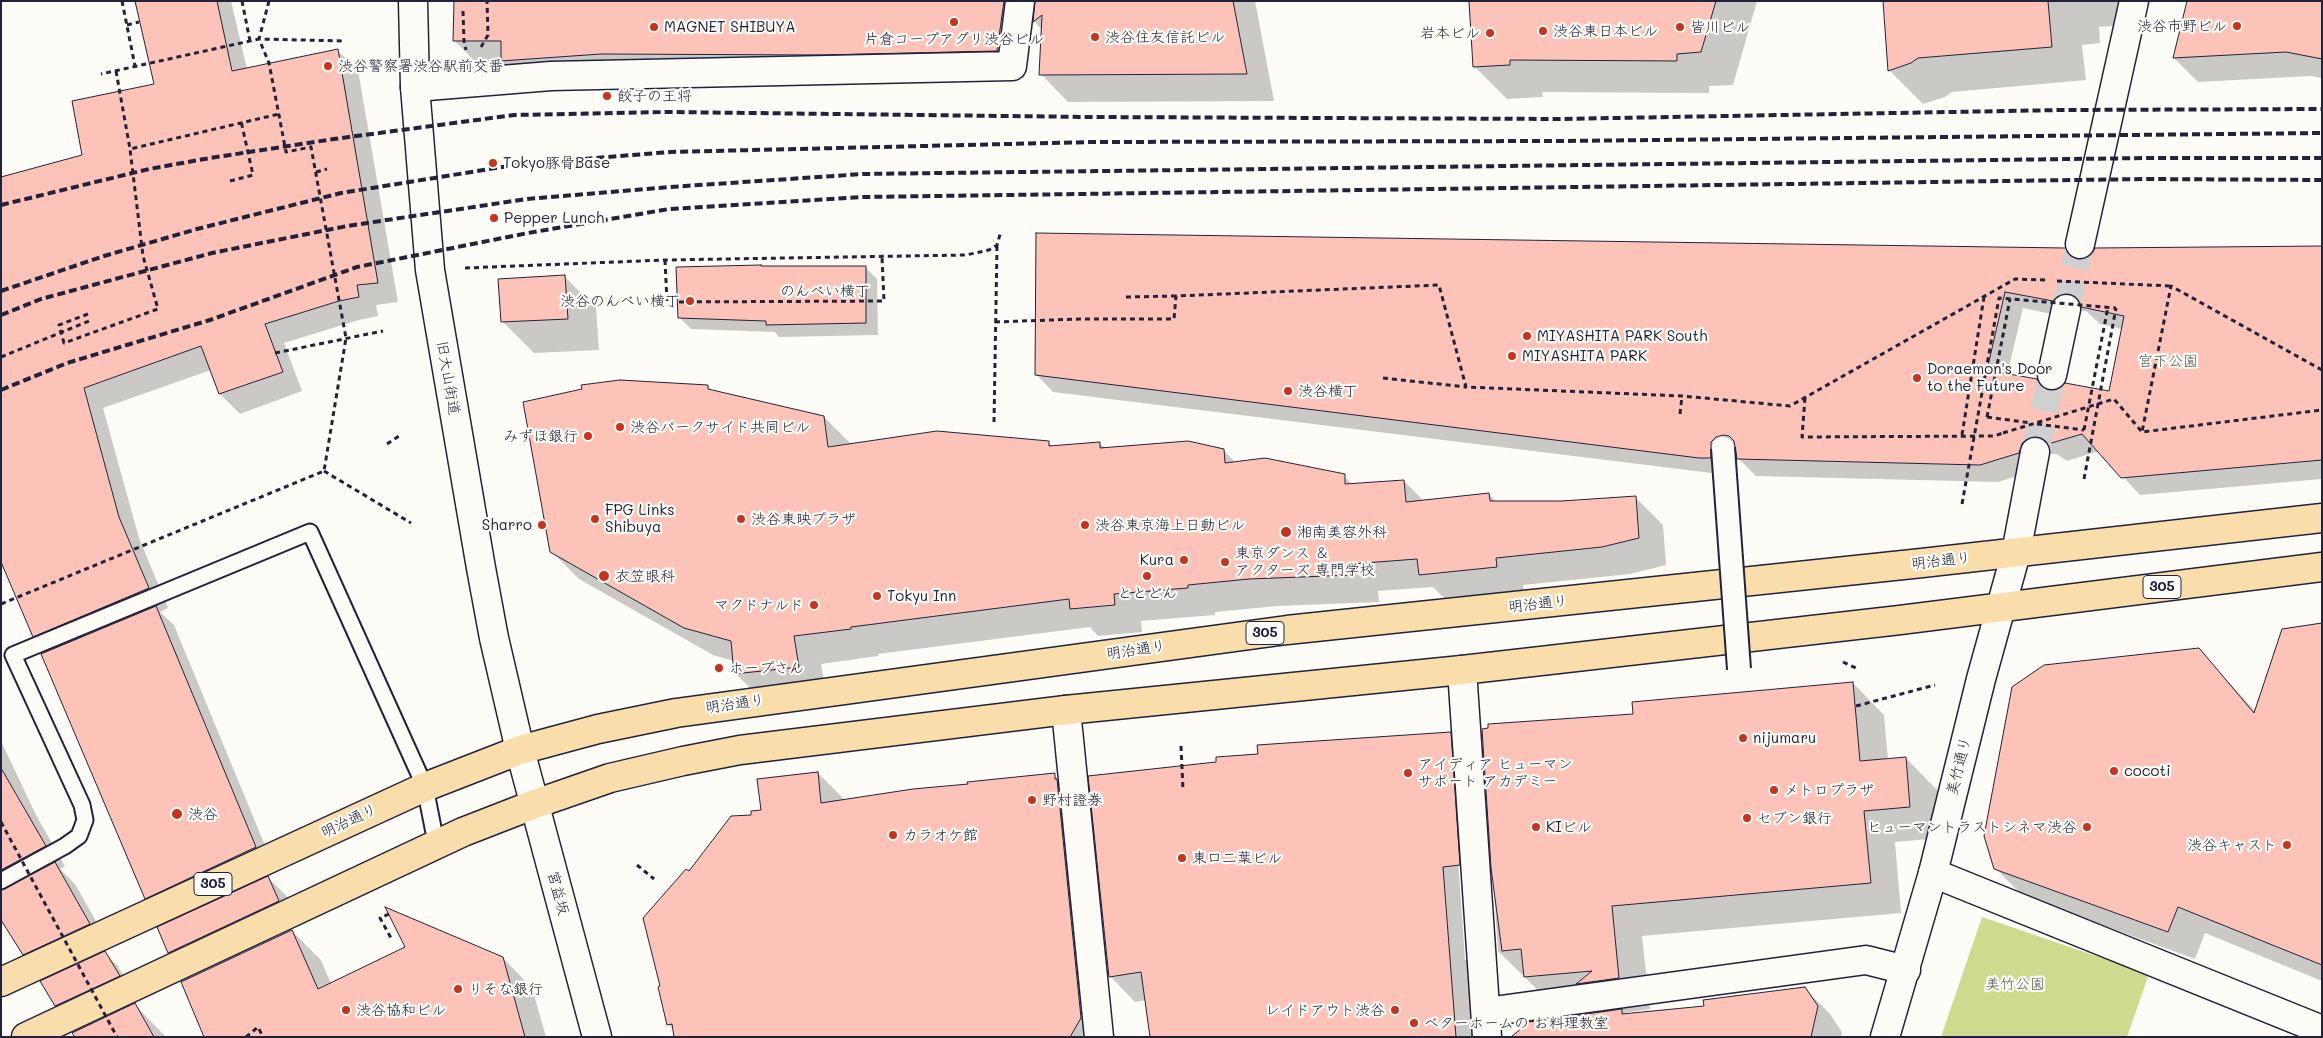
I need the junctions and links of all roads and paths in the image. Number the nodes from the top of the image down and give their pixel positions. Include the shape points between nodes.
1 (122, 1) edge
2 (242, 1) edge
3 (269, 1) edge
4 (414, 1) edge
5 (486, 1) edge
6 (1020, 1) edge
7 (2134, 1) edge
8 (463, 10) dead end
9 (139, 22) dead end
10 (127, 25) junction
11 (259, 39) junction
12 (250, 41) junction
13 (344, 41) dead end
14 (479, 50) dead end
15 (468, 57) dead end
16 (135, 66) junction
17 (116, 71) junction
18 (101, 74) dead end
19 (415, 87) junction
20 (279, 114) junction
21 (241, 121) junction
22 (130, 149) junction
23 (327, 169) dead end
24 (316, 172) junction
25 (230, 181) dead end
26 (1001, 231) dead end
27 (2080, 244) tunnel mouth
28 (997, 245) junction
29 (882, 257) junction
30 (665, 260) junction
31 (430, 270) junction
32 (2171, 286) junction
33 (1176, 296) junction
34 (1984, 296) junction
35 (1126, 297) dead end
36 (2010, 298) junction
37 (2108, 307) junction
38 (2066, 309) tunnel mouth
39 (88, 314) dead end
40 (89, 321) dead end
41 (995, 322) junction
42 (383, 330) dead end
43 (61, 331) junction
44 (346, 338) junction
45 (275, 353) dead end
46 (1, 357) edge
47 (2322, 370) edge
48 (2052, 375) tunnel mouth
49 (1384, 378) dead end
50 (1466, 387) junction
51 (1682, 396) junction
52 (1805, 397) junction
53 (2322, 410) edge
54 (1680, 414) dead end
55 (994, 422) dead end
56 (2142, 432) junction
57 (399, 436) dead end
58 (1962, 436) junction
59 (387, 444) dead end
60 (1724, 448) dead end
61 (2035, 452) tunnel mouth
62 (324, 472) junction
63 (2084, 479) dead end
64 (1962, 504) dead end
65 (2322, 518) edge
66 (411, 524) dead end
67 (2016, 553) junction
68 (2322, 567) edge
69 (1, 604) edge
70 (2002, 607) junction
71 (1739, 669) dead end
72 (1462, 670) junction
73 (1935, 685) dead end
74 (1856, 706) dead end
75 (1066, 710) junction
76 (1181, 746) dead end
77 (520, 750) junction
78 (424, 787) junction
79 (1183, 790) dead end
80 (535, 804) junction
81 (1, 822) edge
82 (436, 843) junction
83 (637, 865) dead end
84 (1933, 873) junction
85 (654, 879) dead end
86 (1, 880) edge
87 (388, 914) dead end
88 (391, 938) dead end
89 (1906, 970) junction
90 (1, 982) edge
91 (1486, 1024) edge
92 (2322, 1030) edge
93 (26, 1037) edge
94 (117, 1037) edge
95 (246, 1037) edge
96 (263, 1037) edge
97 (597, 1037) edge
98 (1099, 1037) edge
99 (1886, 1037) edge

1 - 10 path
2 - 12 path
3 - 11 path
4 - 19 street, 旧大山街道
5 - 14 path via 488,35
6 - 19 street via 1012,66 551,76
7 - 27 street
8 - 15 path
9 - 10 path
10 - 16 path
11 - 12 path
11 - 13 path
11 - 20 path via 269,63
12 - 16 path
16 - 17 path
17 - 18 path
17 - 22 path
19 - 31 street, 旧大山街道
20 - 21 path
20 - 24 path via 286,152 311,148
21 - 22 path
21 - 25 path via 253,175
22 - 43 path via 143,256 158,309 64,343
23 - 24 path
24 - 44 path
26 - 28 path
28 - 29 path via 966,255
28 - 41 path
29 - 30 path
29 - 30 path, のんべい横丁 via 884,301 667,302
30 - 31 path
31 - 77 street, 旧大山街道 via 494,638
32 - 34 path, bridge via 2015,279
32 - 47 path
32 - 56 path
33 - 35 path
33 - 41 path via 1174,319
33 - 50 path via 1439,285
34 - 52 path
34 - 58 path
36 - 37 path, bridge
36 - 37 path, bridge via 1987,417 2084,430
36 - 64 path, bridge via 1999,298
37 - 63 path, bridge via 2116,308
38 - 48 street
39 - 43 path via 59,325
40 - 43 path
41 - 55 path
42 - 44 path
43 - 46 path
44 - 45 path
44 - 62 path
49 - 50 path
50 - 51 path
51 - 52 path via 1790,406
51 - 54 path
52 - 58 path via 1802,437
53 - 56 path
56 - 58 path, bridge via 2114,399 1994,436
57 - 59 path
60 - 71 street, bridge
61 - 67 street, 美竹通り
62 - 66 path
62 - 69 path
65 - 67 main road, 明治通り / 305
67 - 70 street, 美竹通り
67 - 77 main road, 明治通り / 305 via 1287,630 723,705 598,729
68 - 70 main road, 305
70 - 72 main road, 305
70 - 84 street, 美竹通り
72 - 75 main road, 305
72 - 91 street
73 - 74 path
75 - 80 main road, 305 via 740,750 610,778
75 - 98 street
76 - 79 path
77 - 78 main road, 明治通り / 305
77 - 80 street, 宮益坂
78 - 82 lane
78 - 86 lane via 310,532 13,655 82,805 85,820 79,836 65,846
78 - 90 main road, 明治通り / 305
80 - 82 main road, 305
80 - 97 street, 宮益坂
81 - 94 path, bridge
82 - 93 main road, 305
83 - 85 path
84 - 89 street, 美竹通り
84 - 92 street
87 - 88 path via 380,918
89 - 91 street via 1866,960
89 - 99 street, 美竹通り
95 - 96 path via 258,1027

